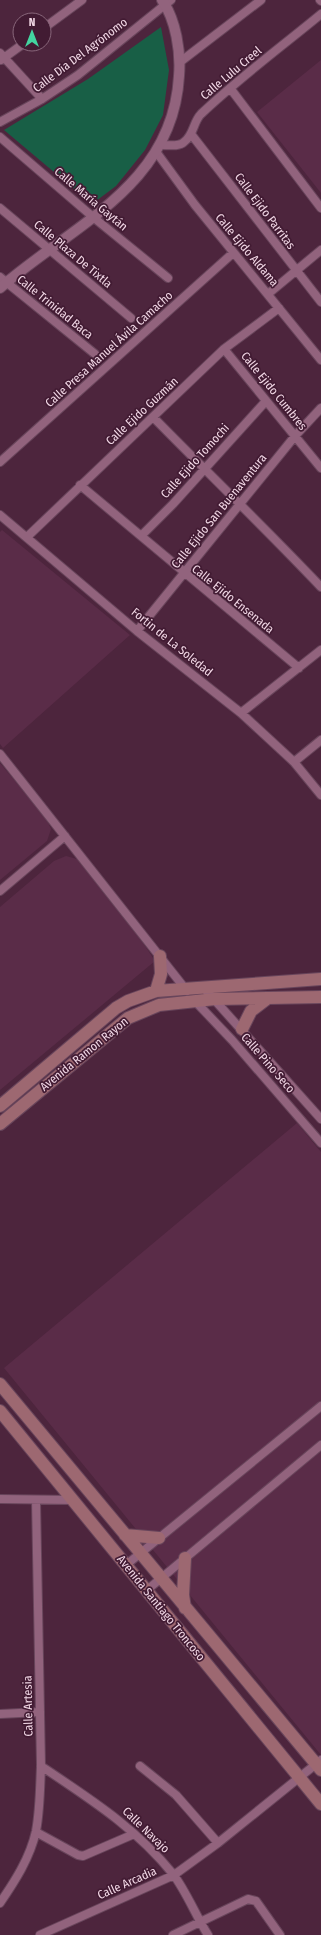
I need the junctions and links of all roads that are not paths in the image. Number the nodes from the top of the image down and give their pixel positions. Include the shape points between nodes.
1 (82, 0) edge
2 (261, 0) edge
3 (166, 2) edge
4 (321, 14) edge
5 (52, 22) edge
6 (12, 51) edge
7 (2, 57) edge
8 (180, 62) junction
9 (230, 88) junction
10 (42, 99) junction
11 (0, 122) edge
12 (191, 134) junction
13 (0, 137) edge
14 (159, 149) junction
15 (0, 208) edge
16 (321, 208) edge
17 (93, 217) junction
18 (321, 250) edge
19 (51, 251) junction
20 (233, 253) junction
21 (296, 272) junction
22 (168, 278) dead end
23 (2, 283) edge
24 (268, 294) junction
25 (321, 302) edge
26 (279, 308) junction
27 (131, 318) dead end
28 (224, 349) junction
29 (95, 354) dead end
30 (321, 360) edge
31 (266, 400) junction
32 (321, 408) edge
33 (153, 417) junction
34 (295, 436) junction
35 (0, 462) edge
36 (321, 468) edge
37 (204, 470) junction
38 (80, 486) junction
39 (241, 504) junction
40 (0, 515) edge
41 (140, 536) junction
42 (27, 537) junction
43 (184, 574) junction
44 (321, 587) edge
45 (137, 631) junction
46 (321, 650) edge
47 (299, 668) junction
48 (241, 713) junction
49 (321, 740) edge
50 (0, 754) edge
51 (294, 762) junction
52 (320, 793) edge
53 (65, 836) junction
54 (0, 891) edge
55 (160, 956) junction
56 (321, 978) edge
57 (203, 986) junction
58 (185, 989) junction
59 (156, 991) junction
60 (321, 997) edge
61 (268, 998) junction
62 (215, 999) junction
63 (195, 1001) junction
64 (242, 1029) junction
65 (0, 1106) edge
66 (321, 1119) edge
67 (0, 1124) edge
68 (321, 1143) edge
69 (0, 1384) edge
70 (321, 1406) edge
71 (0, 1411) edge
72 (321, 1445) edge
73 (0, 1499) edge
74 (36, 1500) junction
75 (73, 1500) junction
76 (125, 1535) junction
77 (159, 1538) junction
78 (140, 1554) junction
79 (185, 1558) junction
80 (126, 1565) junction
81 (161, 1579) junction
82 (147, 1590) junction
83 (185, 1608) junction
84 (40, 1712) junction
85 (0, 1714) edge
86 (319, 1765) edge
87 (41, 1766) junction
88 (140, 1766) dead end
89 (300, 1779) junction
90 (321, 1804) edge
91 (36, 1832) junction
92 (134, 1834) junction
93 (218, 1843) junction
94 (174, 1875) junction
95 (0, 1903) edge
96 (200, 1923) junction
97 (40, 1935) edge
98 (173, 1935) edge
99 (208, 1935) edge
100 (280, 1935) edge

1 - 5 street
2 - 8 street
3 - 8 street via 176,36
3 - 10 street, Calle Día Del Agrónomo via 78,75
4 - 9 street, Calle Lulu Creel
6 - 7 street
7 - 10 street
8 - 14 street via 178,98 171,124
9 - 12 street, Calle Lulu Creel via 199,115
9 - 16 street
10 - 11 street, Calle Día Del Agrónomo
12 - 14 street via 181,144
12 - 21 street, Calle Ejido Parritas
13 - 17 street, Calle María Gaytán
14 - 17 street via 142,173
14 - 20 street, Calle Ejido Aldama via 195,205
15 - 19 street, Calle Plaza De Tixtla
17 - 19 street
17 - 22 street, Calle María Gaytán
18 - 21 street
19 - 23 street
19 - 27 street, Calle Plaza De Tixtla
20 - 24 street, Calle Ejido Aldama
20 - 35 street, Calle Presa Manuel Ávila Camacho
21 - 24 street
21 - 25 street, Calle Ejido Parritas
23 - 29 street, Calle Trinidad Baca
24 - 26 street, Calle Ejido Aldama
26 - 28 street, Calle Ejido Guzmán
26 - 30 street, Calle Ejido Aldama
28 - 31 street, Calle Ejido Cumbres
28 - 33 street, Calle Ejido Guzmán
31 - 34 street, Calle Ejido Cumbres
31 - 37 street, Calle Ejido Tomochi
32 - 34 street, Calle Ejido San Buenaventura
33 - 37 street
33 - 38 street, Calle Ejido Guzmán
34 - 36 street, Calle Ejido Cumbres
34 - 39 street, Calle Ejido San Buenaventura
37 - 39 street
37 - 41 street, Calle Ejido Tomochi
38 - 41 street, Calle Ejido Ensenada
38 - 42 street, Calle Ejido Guzmán
39 - 43 street, Calle Ejido San Buenaventura
39 - 44 street
40 - 42 street, Fortin de La Soledad
41 - 43 street, Calle Ejido Ensenada
42 - 45 street, Fortin de La Soledad
43 - 45 street, Calle Ejido San Buenaventura
43 - 47 street, Calle Ejido Ensenada
45 - 48 street, Fortin de La Soledad
46 - 47 street
47 - 48 street
48 - 51 street, Fortin de La Soledad
49 - 51 street
50 - 53 street, Calle Pino Seco
51 - 52 street, Fortin de La Soledad
53 - 54 street
53 - 55 street, Calle Pino Seco
55 - 58 street, Calle Pino Seco
55 - 59 main road via 161,974
56 - 57 main road, Avenida Ramon Rayon
57 - 58 main road, Avenida Ramon Rayon
57 - 62 street, Calle Pino Seco
58 - 59 main road, Avenida Ramon Rayon
58 - 63 street, Calle Pino Seco
59 - 65 main road, Avenida Ramon Rayon via 116,1008
60 - 61 main road, Avenida Ramon Rayon
61 - 62 main road, Avenida Ramon Rayon
61 - 64 main road via 250,1011
62 - 63 main road, Avenida Ramon Rayon
62 - 64 street, Calle Pino Seco
63 - 67 main road, Avenida Ramon Rayon via 159,1005 128,1018
63 - 68 street, Calle Pino Seco
64 - 66 street, Calle Pino Seco
69 - 76 main road, Avenida Santiago Troncoso
70 - 77 street
71 - 75 main road, Avenida Santiago Troncoso
72 - 79 street
73 - 74 street
74 - 75 street
74 - 84 street, Calle Artesia
75 - 80 main road, Avenida Santiago Troncoso
76 - 77 main road
76 - 78 main road, Avenida Santiago Troncoso
77 - 78 street
78 - 80 street
78 - 81 main road, Avenida Santiago Troncoso
79 - 81 street
79 - 83 main road
80 - 82 main road, Avenida Santiago Troncoso
81 - 82 street
81 - 83 main road, Avenida Santiago Troncoso
82 - 89 main road, Avenida Santiago Troncoso
83 - 86 main road, Avenida Santiago Troncoso
84 - 85 street
84 - 87 street, Calle Artesia
86 - 89 street, Calle Arcadia
87 - 91 street, Calle Artesia
87 - 92 street, Calle Navajo via 106,1809
88 - 93 street via 176,1795
89 - 90 main road, Avenida Santiago Troncoso
89 - 93 street, Calle Arcadia
91 - 92 street via 83,1856
91 - 95 street, Calle Artesia via 19,1875
92 - 94 street, Calle Navajo
93 - 94 street, Calle Arcadia
94 - 96 street, Calle Navajo
94 - 97 street, Calle Arcadia
96 - 98 street
96 - 99 street, Calle Navajo
96 - 100 street via 250,1898 256,1901

